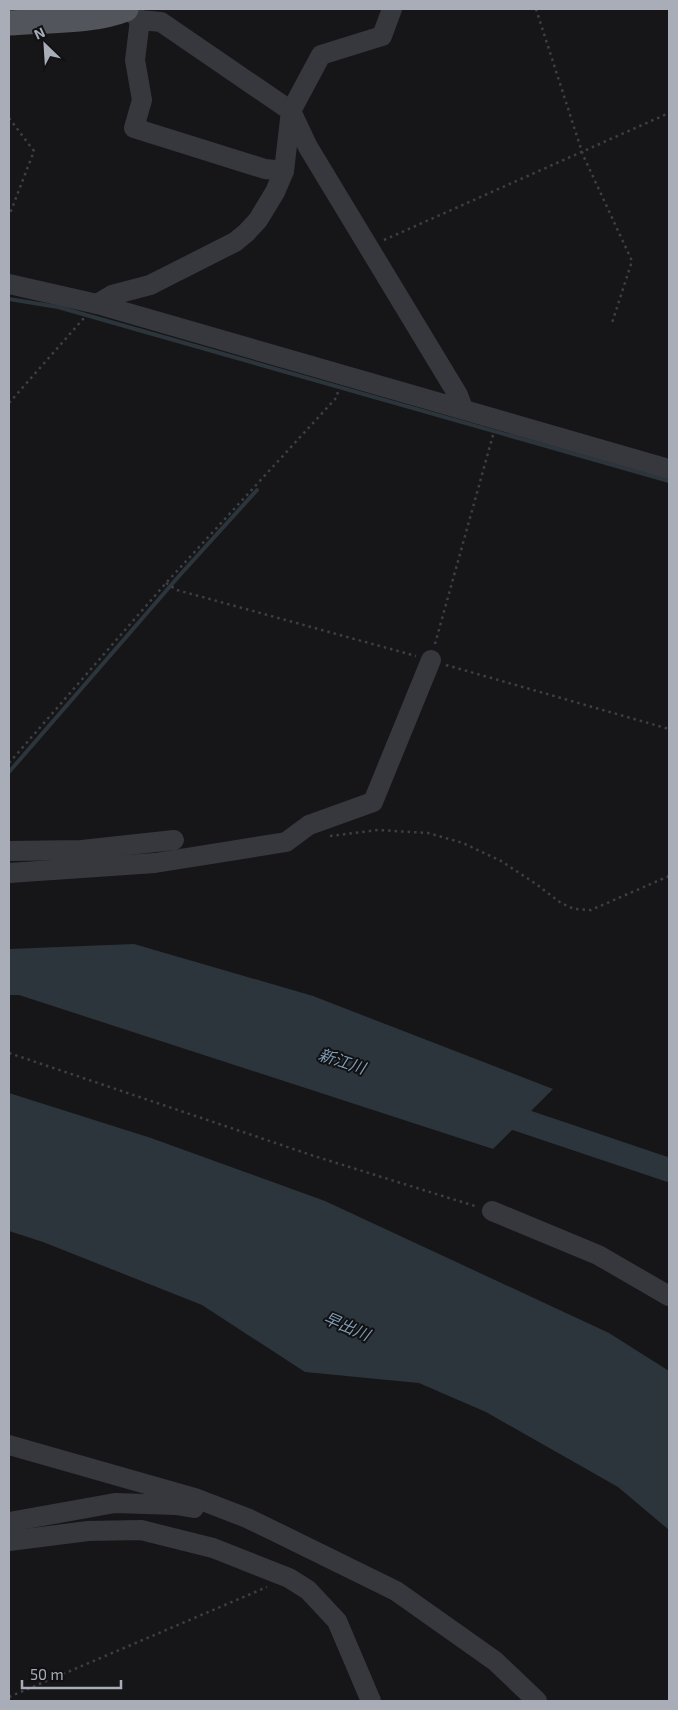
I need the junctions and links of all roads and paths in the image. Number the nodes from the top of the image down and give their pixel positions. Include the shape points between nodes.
1 (392, 9) edge
2 (536, 9) edge
3 (131, 13) edge
4 (9, 23) edge
5 (291, 110) junction
6 (669, 113) edge
7 (9, 118) edge
8 (582, 152) junction
9 (284, 171) junction
10 (9, 216) edge
11 (368, 247) junction
12 (9, 284) edge
13 (97, 304) junction
14 (612, 323) dead end
15 (341, 374) junction
16 (9, 403) edge
17 (463, 408) junction
18 (497, 418) junction
19 (669, 469) edge
20 (166, 583) junction
21 (430, 660) junction
22 (669, 729) edge
23 (9, 763) edge
24 (323, 837) dead end
25 (174, 840) dead end
26 (9, 851) edge
27 (9, 873) edge
28 (669, 876) edge
29 (9, 1054) edge
30 (492, 1211) joint
31 (669, 1296) edge
32 (9, 1445) edge
33 (247, 1518) junction
34 (9, 1522) edge
35 (9, 1540) edge
36 (289, 1578) junction
37 (9, 1697) edge
38 (371, 1701) edge
39 (537, 1701) edge

1 - 5 street via 382,36 321,55
2 - 8 path
3 - 4 main road
3 - 5 street via 161,22
3 - 9 street via 142,100 134,128 265,169
5 - 9 street
5 - 11 street via 308,147
6 - 8 path
7 - 10 path via 34,151
8 - 11 path
8 - 14 path via 632,261
9 - 13 street via 258,220 240,238 150,285 112,295
11 - 17 street
12 - 13 street
13 - 15 street
13 - 16 path
15 - 17 street
15 - 20 path via 337,397
17 - 18 street
18 - 19 street
18 - 21 path
20 - 21 path via 177,590
20 - 23 path
21 - 22 path
21 - 27 street via 372,802 309,825 286,842 155,863
24 - 28 path via 378,830 428,833 463,843 501,861 574,909 591,910
25 - 26 street via 82,850
29 - 30 path via 314,1156
30 - 31 street via 598,1254
32 - 33 street via 195,1498
33 - 34 street via 176,1505 115,1503
33 - 39 street via 396,1591 496,1661
35 - 36 street via 88,1531 141,1530 213,1548
36 - 37 path
36 - 38 street via 308,1590 337,1622

